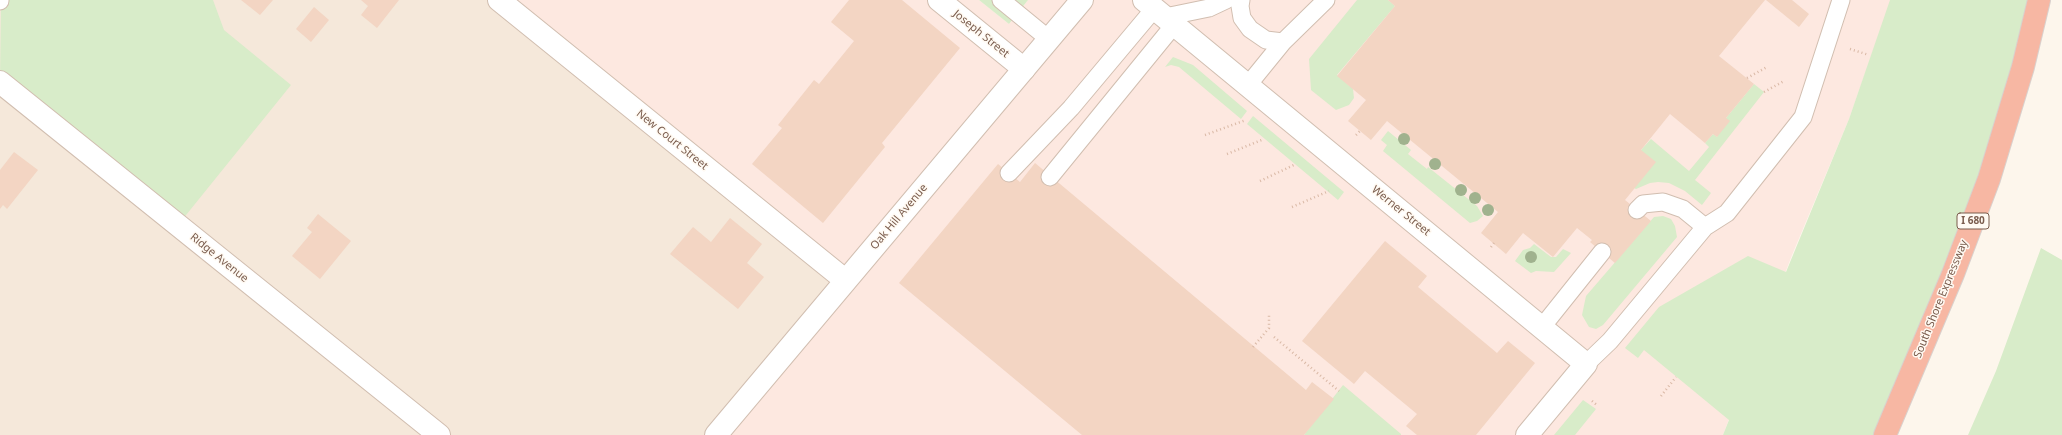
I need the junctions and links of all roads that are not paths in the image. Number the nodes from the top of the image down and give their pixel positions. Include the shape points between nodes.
1 (499, 0) edge
2 (939, 0) edge
3 (1001, 0) edge
4 (1082, 0) edge
5 (1226, 0) edge
6 (1241, 0) edge
7 (1326, 0) edge
8 (1841, 0) edge
9 (2039, 0) edge
10 (1159, 13) edge
11 (1050, 40) junction
12 (1283, 42) junction
13 (1024, 69) junction
14 (0, 82) edge
15 (1248, 85) junction
16 (1008, 173) dead end
17 (1050, 177) dead end
18 (1638, 210) dead end
19 (1705, 227) junction
20 (1602, 252) dead end
21 (845, 280) junction
22 (1542, 327) junction
23 (1586, 364) junction
24 (439, 435) edge
25 (716, 435) edge
26 (1527, 435) edge
27 (1885, 435) edge

1 - 21 street, New Court Street
2 - 13 street, Joseph Street
3 - 11 lane
4 - 11 street, Oak Hill Avenue
5 - 10 lane via 1209,8
6 - 12 lane via 1242,18 1250,29 1266,40
7 - 12 lane
8 - 19 lane via 1803,117 1727,213
9 - 27 highway, South Shore Expressway / I 680 via 2023,68 1989,178 1953,274
10 - 15 street, Werner Street
10 - 16 lane
10 - 17 lane
11 - 13 street, Oak Hill Avenue
12 - 15 lane
13 - 21 street, Oak Hill Avenue
14 - 24 street, Ridge Avenue
15 - 22 street, Werner Street
18 - 19 lane via 1643,204 1663,202 1683,209
19 - 23 lane via 1610,341
20 - 22 lane
21 - 25 street, Oak Hill Avenue
22 - 23 street, Werner Street
23 - 26 street

